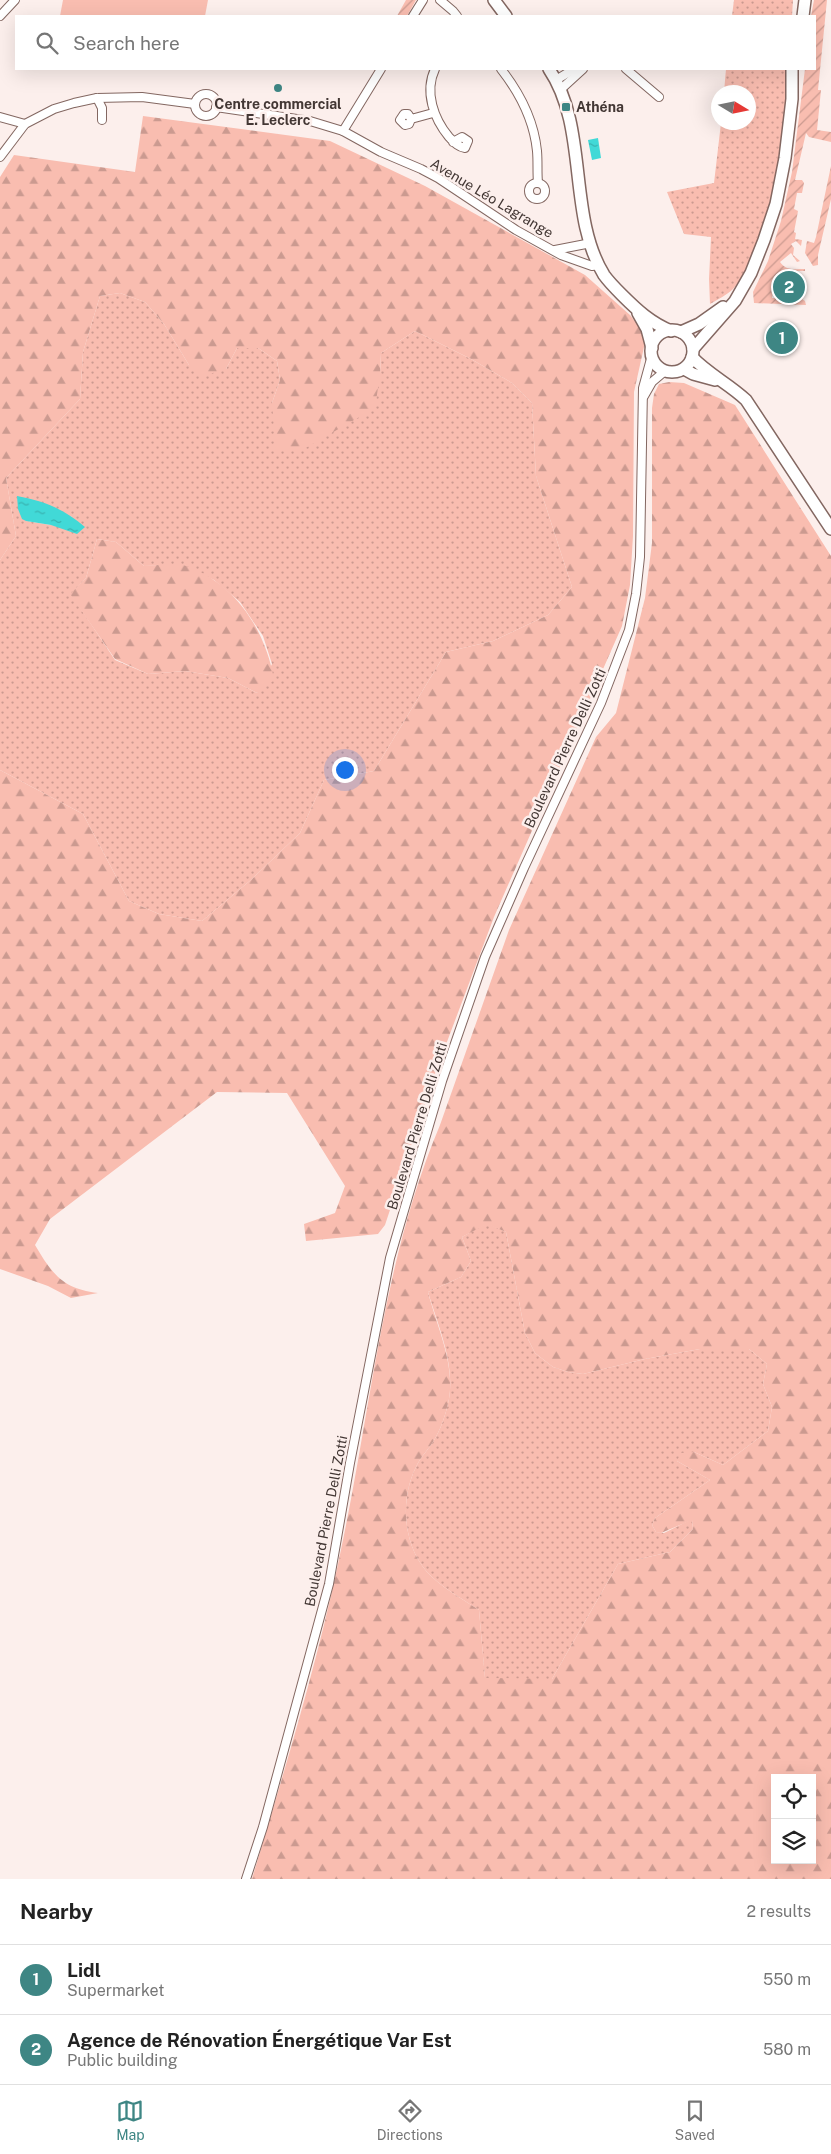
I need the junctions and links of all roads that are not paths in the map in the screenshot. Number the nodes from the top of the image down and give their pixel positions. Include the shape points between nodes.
1 (15, 0) edge
2 (424, 0) edge
3 (440, 0) edge
4 (494, 0) edge
5 (797, 0) edge
6 (805, 0) edge
7 (414, 15) edge
8 (456, 15) edge
9 (505, 15) edge
10 (796, 15) edge
11 (803, 15) edge
12 (0, 16) edge
13 (380, 70) edge
14 (435, 70) edge
15 (502, 70) edge
16 (550, 70) edge
17 (573, 70) edge
18 (581, 70) edge
19 (627, 70) edge
20 (792, 70) edge
21 (799, 70) edge
22 (558, 85) junction
23 (658, 97) dead end
24 (97, 98) junction
25 (792, 99) junction
26 (195, 104) junction
27 (216, 107) junction
28 (433, 113) junction
29 (0, 117) edge
30 (412, 119) dead end
31 (102, 120) dead end
32 (25, 124) junction
33 (344, 131) junction
34 (453, 142) dead end
35 (0, 157) edge
36 (538, 183) dead end
37 (590, 243) junction
38 (554, 250) junction
39 (599, 265) junction
40 (743, 286) junction
41 (635, 308) junction
42 (676, 332) junction
43 (652, 352) junction
44 (692, 353) junction
45 (684, 369) junction
46 (666, 371) junction
47 (722, 381) junction
48 (643, 397) junction
49 (831, 529) edge
50 (246, 1879) edge

1 - 12 street
2 - 7 street
3 - 8 street
4 - 9 main road
5 - 10 main road
6 - 11 main road
13 - 33 street
14 - 28 street via 431,84
15 - 36 street via 526,110 533,130
16 - 22 main road
17 - 22 street
18 - 22 street
19 - 23 street
20 - 25 main road
21 - 25 main road
22 - 37 main road via 570,126
24 - 26 street via 142,97
24 - 31 street via 102,108
24 - 32 street via 54,109
25 - 40 main road via 776,204 751,273
26 - 27 street via 197,111 206,116
26 - 27 street via 200,96 207,94 214,98
27 - 33 street, Avenue Léo Lagrange via 310,121
28 - 30 street
28 - 34 street
29 - 32 street
32 - 35 street
33 - 38 street, Avenue Léo Lagrange via 438,178 516,230
37 - 38 street, Avenue Léo Lagrange
37 - 39 main road
38 - 39 street, Avenue Léo Lagrange via 570,260
39 - 41 main road
40 - 42 main road via 699,324
40 - 44 main road via 735,301
41 - 42 main road via 656,324
41 - 43 main road via 647,329
42 - 43 main road via 658,336
42 - 44 main road via 689,339
43 - 46 main road via 656,365
43 - 48 street, Boulevard Pierre Delli Zotti via 644,376
44 - 45 main road
44 - 47 main road via 700,366
45 - 46 main road
45 - 47 main road
46 - 48 street via 652,382
47 - 49 main road via 746,400
48 - 50 street, Boulevard Pierre Delli Zotti via 640,557 629,630 601,703 485,957 442,1081 390,1258 329,1584

